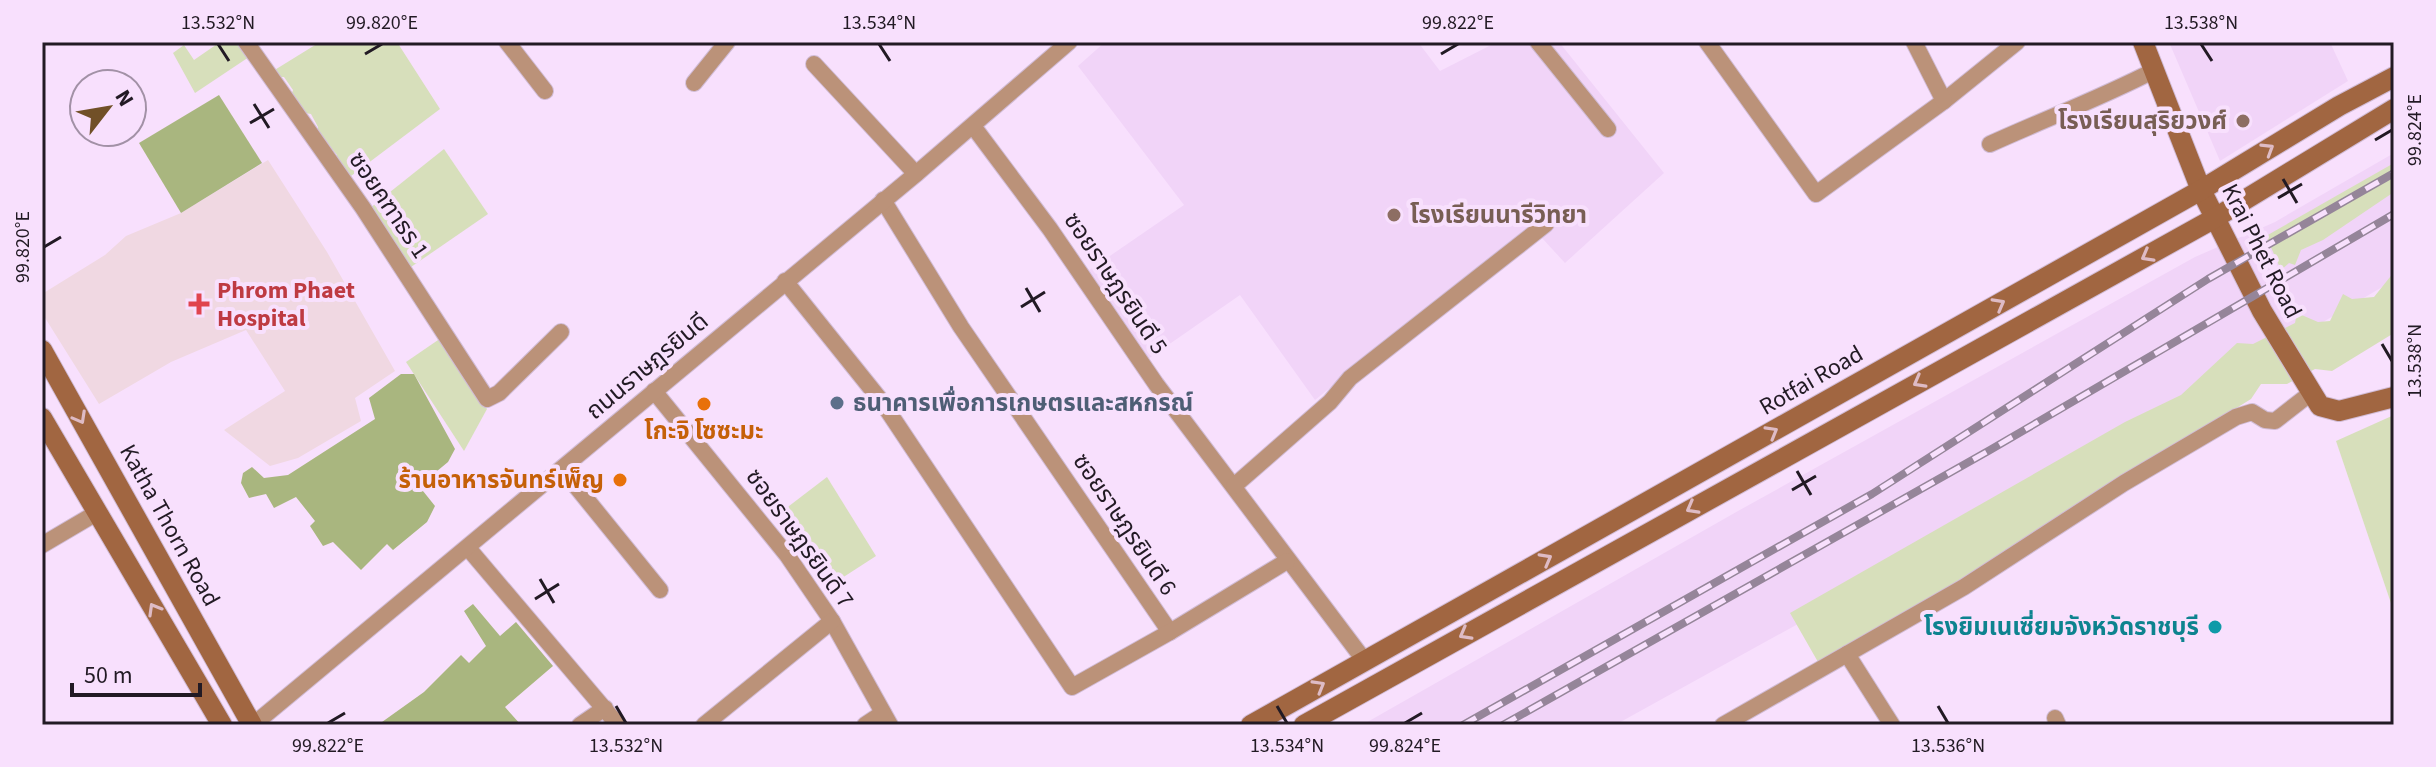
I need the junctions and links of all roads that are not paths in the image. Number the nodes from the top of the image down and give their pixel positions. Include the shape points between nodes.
1 (246, 42) edge
2 (507, 42) edge
3 (1069, 42) edge
4 (1538, 42) edge
5 (1707, 42) edge
6 (1914, 42) edge
7 (2017, 42) edge
8 (2143, 42) edge
9 (725, 43) edge
10 (814, 64) dead end
11 (2155, 70) junction
12 (2394, 77) edge
13 (694, 83) dead end
14 (545, 91) dead end
15 (1944, 101) junction
16 (2394, 109) edge
17 (973, 126) junction
18 (1608, 129) dead end
19 (1990, 144) dead end
20 (916, 174) junction
21 (2201, 190) junction
22 (883, 200) junction
23 (2215, 218) junction
24 (1546, 224) dead end
25 (785, 281) junction
26 (561, 332) dead end
27 (42, 350) edge
28 (2309, 389) junction
29 (654, 391) junction
30 (2394, 397) edge
31 (42, 418) edge
32 (562, 469) junction
33 (1234, 486) junction
34 (98, 512) junction
35 (42, 545) edge
36 (468, 548) junction
37 (1287, 561) junction
38 (660, 590) dead end
39 (832, 621) junction
40 (1170, 632) junction
41 (1847, 654) junction
42 (1364, 660) junction
43 (605, 708) junction
44 (887, 719) edge
45 (222, 725) edge
46 (253, 725) edge
47 (580, 725) edge
48 (618, 725) edge
49 (704, 725) edge
50 (865, 725) edge
51 (1251, 725) edge
52 (1304, 725) edge
53 (1723, 725) edge
54 (1892, 725) edge

1 - 26 street, ซอยคฑาธร 1 via 363,208 487,399
2 - 14 street
3 - 17 street, ถนนราษฎรยินดี
4 - 18 street
5 - 15 street via 1816,194
6 - 15 street
7 - 15 street
8 - 11 street, Krai Phet Road
9 - 13 street
10 - 20 street
11 - 19 street via 2105,97
11 - 21 street, Krai Phet Road
21 -> 12 street, Rotfai Road
16 - 23 street
17 - 20 street, ถนนราษฎรยินดี
17 - 33 street, ซอยราษฎรยินดี 5
20 - 22 street, ถนนราษฎรยินดี
21 - 23 street, Krai Phet Road
42 -> 21 street, Rotfai Road
22 - 25 street, ถนนราษฎรยินดี
22 - 40 street, ซอยราษฎรยินดี 6 via 961,327
23 - 28 street, Krai Phet Road
23 -> 52 street
24 - 33 street via 1350,378
25 - 29 street, ถนนราษฎรยินดี
25 - 40 street via 882,402 1072,687
27 -> 46 street, Katha Thorn Road
28 - 30 street via 2320,406 2339,411
28 - 41 street via 2275,421 2252,412 2236,417
29 - 32 street, ถนนราษฎรยินดี
29 - 39 street, ซอยราษฎรยินดี 7 via 756,514
31 - 34 street
32 - 36 street, ถนนราษฎรยินดี
32 - 38 street
33 - 37 street, ซอยราษฎรยินดี 5
34 - 35 street
45 -> 34 street
36 - 43 street
36 - 46 street, ถนนราษฎรยินดี
37 - 40 street
37 - 42 street, ซอยราษฎรยินดี 5
39 - 44 street, ซอยราษฎรยินดี 7
39 - 49 street
41 - 53 street
41 - 54 street
51 -> 42 street, Rotfai Road
43 - 47 street
43 - 48 street
44 - 50 street

